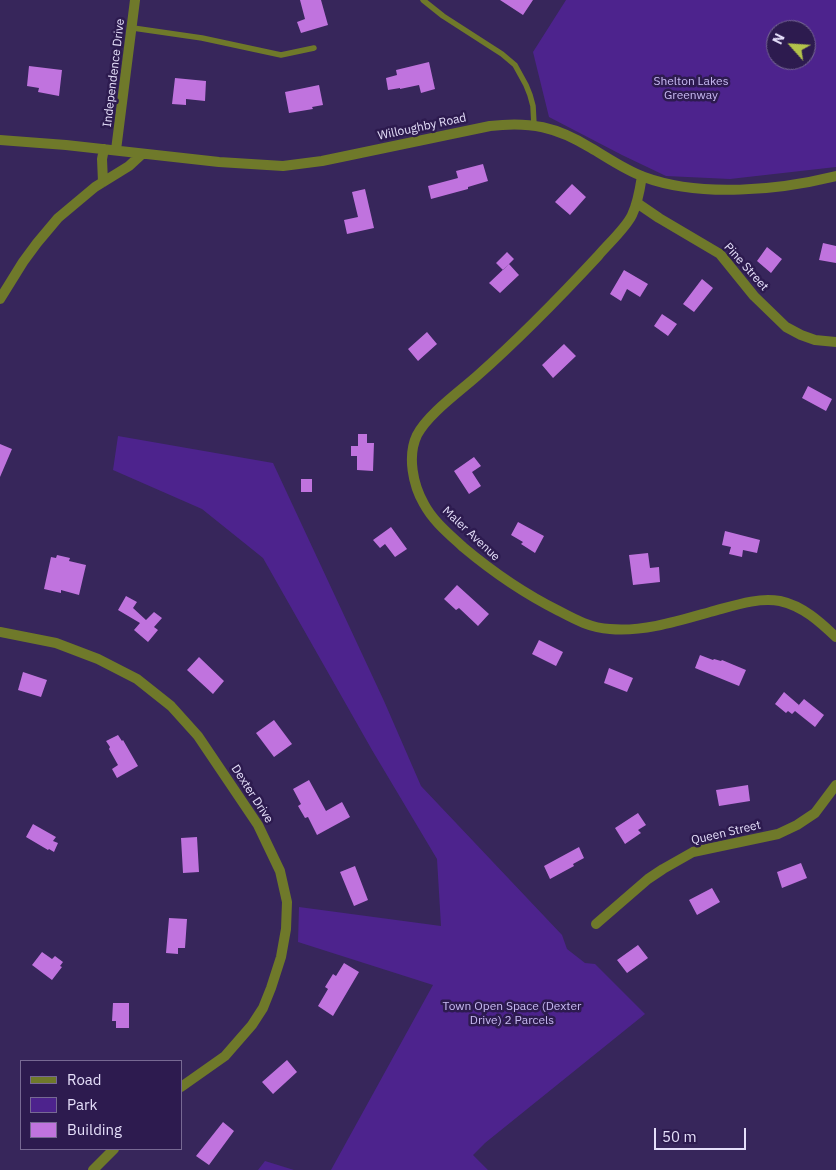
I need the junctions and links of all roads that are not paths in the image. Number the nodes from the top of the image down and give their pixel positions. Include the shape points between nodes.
1 (135, 0) edge
2 (423, 0) edge
3 (132, 28) junction
4 (314, 48) dead end
5 (534, 125) junction
6 (0, 140) edge
7 (104, 149) junction
8 (116, 150) junction
9 (142, 154) junction
10 (642, 176) junction
11 (836, 176) edge
12 (103, 182) junction
13 (637, 203) junction
14 (0, 298) edge
15 (836, 342) edge
16 (0, 632) edge
17 (836, 637) edge
18 (836, 784) edge
19 (596, 924) dead end
20 (182, 1086) edge
21 (113, 1150) edge
22 (93, 1170) edge

1 - 3 street, Independence Drive
2 - 5 lane via 515,65 530,94
3 - 4 lane via 202,38 281,55
3 - 8 street, Independence Drive
5 - 9 street, Willoughby Road via 490,126 283,166
5 - 10 street, Willoughby Road via 569,136
6 - 7 street, Willoughby Road
7 - 8 street, Willoughby Road
7 - 12 street
8 - 9 street, Willoughby Road
9 - 12 street
10 - 11 street, Willoughby Road via 670,184 748,189
10 - 13 street, Maler Avenue
12 - 14 street via 49,228
13 - 15 street, Pine Street via 720,254 754,296 786,326 815,340
13 - 17 street, Maler Avenue via 632,217 582,273 422,428 416,437 412,458 414,480 420,496 449,534 492,571 544,604 585,624 610,629 656,626 748,602 769,600 800,609
16 - 20 street, Dexter Drive via 56,643 98,659 137,678 171,706 198,736 258,825 280,871 288,902 286,929 281,957 263,1008 225,1056
18 - 19 street, Queen Street via 814,812 797,826 778,834 693,852 648,878
21 - 22 street

